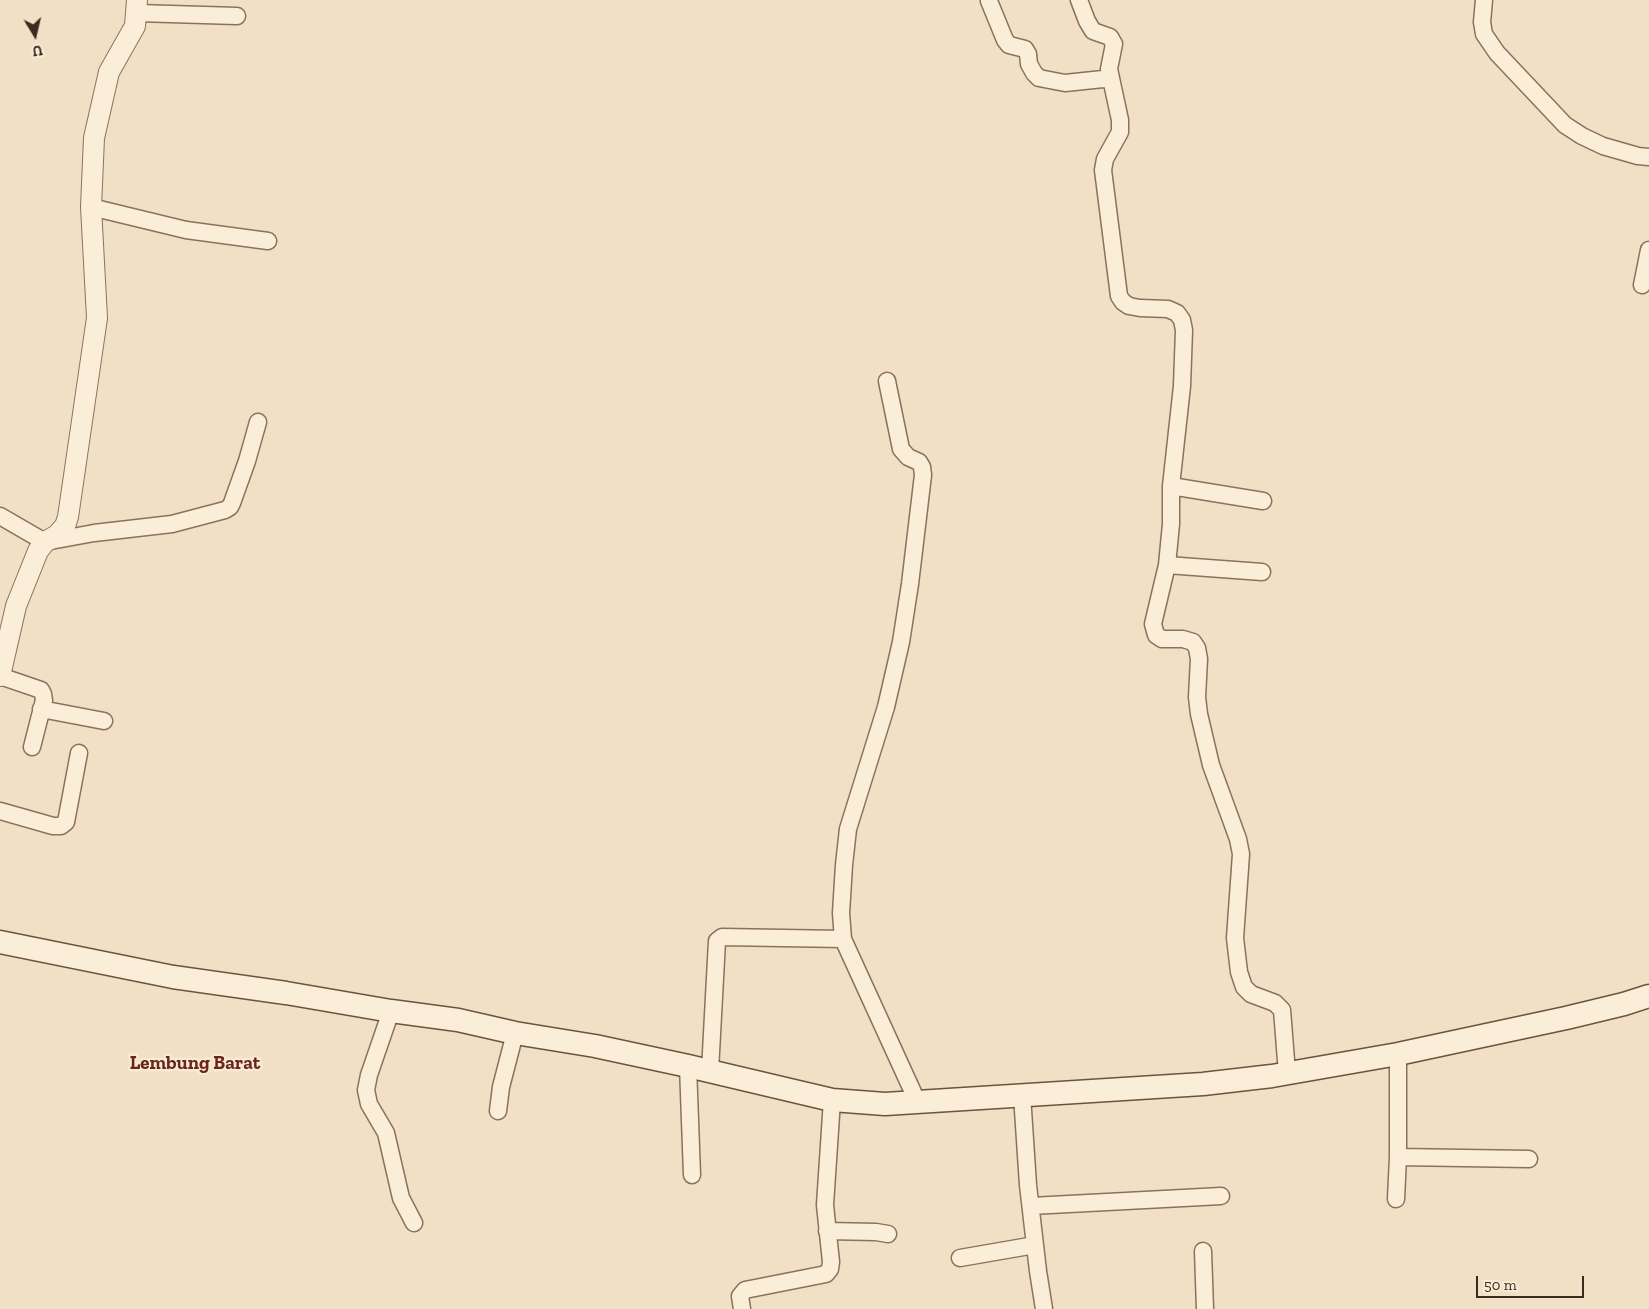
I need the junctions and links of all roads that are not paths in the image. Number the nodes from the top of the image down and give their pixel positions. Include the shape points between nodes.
1 (1079, 0) edge
2 (1484, 0) edge
3 (989, 1) edge
4 (137, 7) edge
5 (237, 16) dead end
6 (1112, 80) junction
7 (1649, 157) edge
8 (92, 207) junction
9 (268, 241) dead end
10 (1649, 250) edge
11 (1642, 285) dead end
12 (887, 381) dead end
13 (258, 422) dead end
14 (1171, 486) junction
15 (1263, 501) dead end
16 (0, 516) edge
17 (45, 542) junction
18 (1167, 565) junction
19 (1262, 572) dead end
20 (0, 676) edge
21 (41, 709) junction
22 (104, 721) dead end
23 (32, 747) dead end
24 (79, 753) dead end
25 (0, 811) edge
26 (843, 940) junction
27 (0, 942) edge
28 (1649, 996) edge
29 (391, 1011) junction
30 (514, 1033) junction
31 (1398, 1054) junction
32 (688, 1066) junction
33 (710, 1071) junction
34 (1287, 1074) junction
35 (1022, 1096) junction
36 (832, 1100) junction
37 (917, 1102) junction
38 (498, 1111) dead end
39 (1398, 1157) junction
40 (1529, 1158) dead end
41 (692, 1175) dead end
42 (1221, 1196) dead end
43 (1396, 1199) dead end
44 (1031, 1206) junction
45 (414, 1224) dead end
46 (827, 1231) junction
47 (888, 1234) dead end
48 (1035, 1245) junction
49 (1203, 1251) dead end
50 (960, 1258) dead end
51 (742, 1309) edge
52 (1044, 1309) edge
53 (1205, 1309) edge

1 - 6 street via 1093,31 1112,41 1109,69
2 - 7 street via 1484,34 1496,53 1565,125 1603,146
3 - 6 street via 1005,40 1025,49 1039,78 1065,83
4 - 5 street
4 - 8 street via 135,26 109,72 94,138
6 - 14 street via 1120,132 1105,159 1103,170 1119,296 1129,306 1168,308 1177,313 1183,325 1182,386
8 - 9 street via 186,230
8 - 17 street via 97,318 94,347 68,517 65,526
10 - 11 street
12 - 26 street via 901,449 919,462 923,475 900,642 886,707 848,828 841,913
13 - 17 street via 232,503 225,510 172,524
14 - 15 street
14 - 18 street
16 - 17 street
17 - 20 street via 38,551 16,606
18 - 19 street
18 - 34 street via 1153,624 1156,636 1193,642 1197,648 1199,714 1211,765 1241,854 1235,938 1239,972 1250,994 1275,1003 1282,1010
20 - 21 street via 41,690 44,694
21 - 22 street
21 - 23 street
24 - 25 street via 66,822 61,826
26 - 33 street via 722,937 717,941
26 - 37 street
27 - 29 main road via 173,977
28 - 31 main road via 1566,1018
29 - 30 main road via 458,1020
29 - 45 street via 366,1090 369,1104 386,1133 401,1198
30 - 32 main road
30 - 38 street
31 - 34 main road
31 - 39 street
32 - 33 main road
32 - 41 street
33 - 36 main road
34 - 35 main road via 1203,1084
35 - 37 main road
35 - 44 street
36 - 37 main road via 886,1104
36 - 46 street via 825,1205
39 - 40 street
39 - 43 street
42 - 44 street
44 - 48 street
46 - 47 street
46 - 51 street via 830,1269 826,1274 745,1290 740,1296
48 - 50 street
48 - 52 street
49 - 53 street

